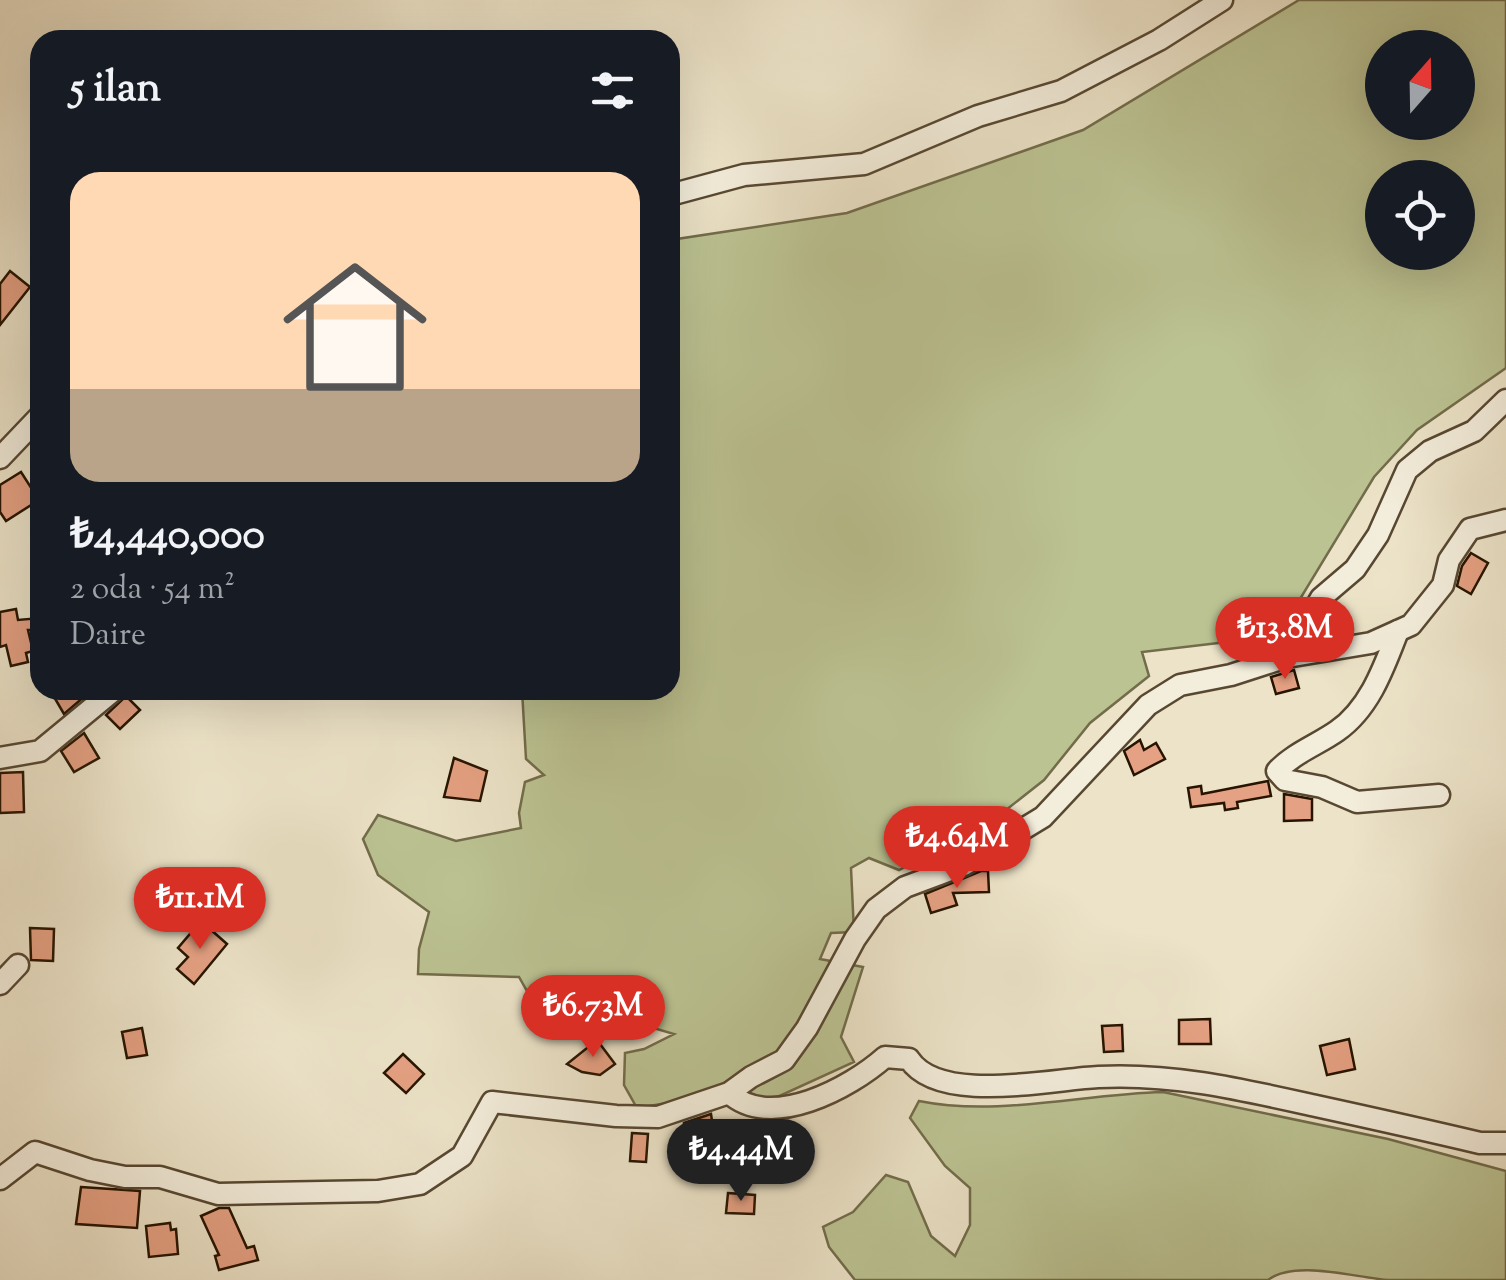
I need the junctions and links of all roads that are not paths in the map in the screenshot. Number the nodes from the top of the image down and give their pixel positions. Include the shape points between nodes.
1 (1222, 0) edge
2 (680, 192) edge
3 (1506, 400) edge
4 (30, 426) edge
5 (0, 458) edge
6 (1506, 520) edge
7 (1398, 630) junction
8 (1287, 657) junction
9 (102, 700) edge
10 (0, 758) edge
11 (1439, 795) dead end
12 (18, 965) dead end
13 (0, 984) edge
14 (729, 1093) junction
15 (1506, 1143) edge
16 (0, 1179) edge

1 - 2 street via 1062,91 978,116 864,164 744,174
3 - 8 street via 1474,431 1407,470 1378,535 1355,569 1321,598
4 - 5 street
6 - 7 street via 1470,529 1430,604
7 - 8 street via 1371,642
7 - 11 street via 1371,696 1340,730 1277,771 1285,780 1357,802
8 - 14 street via 1180,685 1148,705 1043,817 964,865 890,898 854,939 784,1060
9 - 10 street via 40,751
12 - 13 street
14 - 15 street via 740,1103 784,1106 823,1096 893,1056 958,1084 1173,1077 1480,1143
14 - 16 street via 658,1117 492,1102 462,1156 420,1184 378,1191 218,1194 160,1177 90,1170 35,1152

